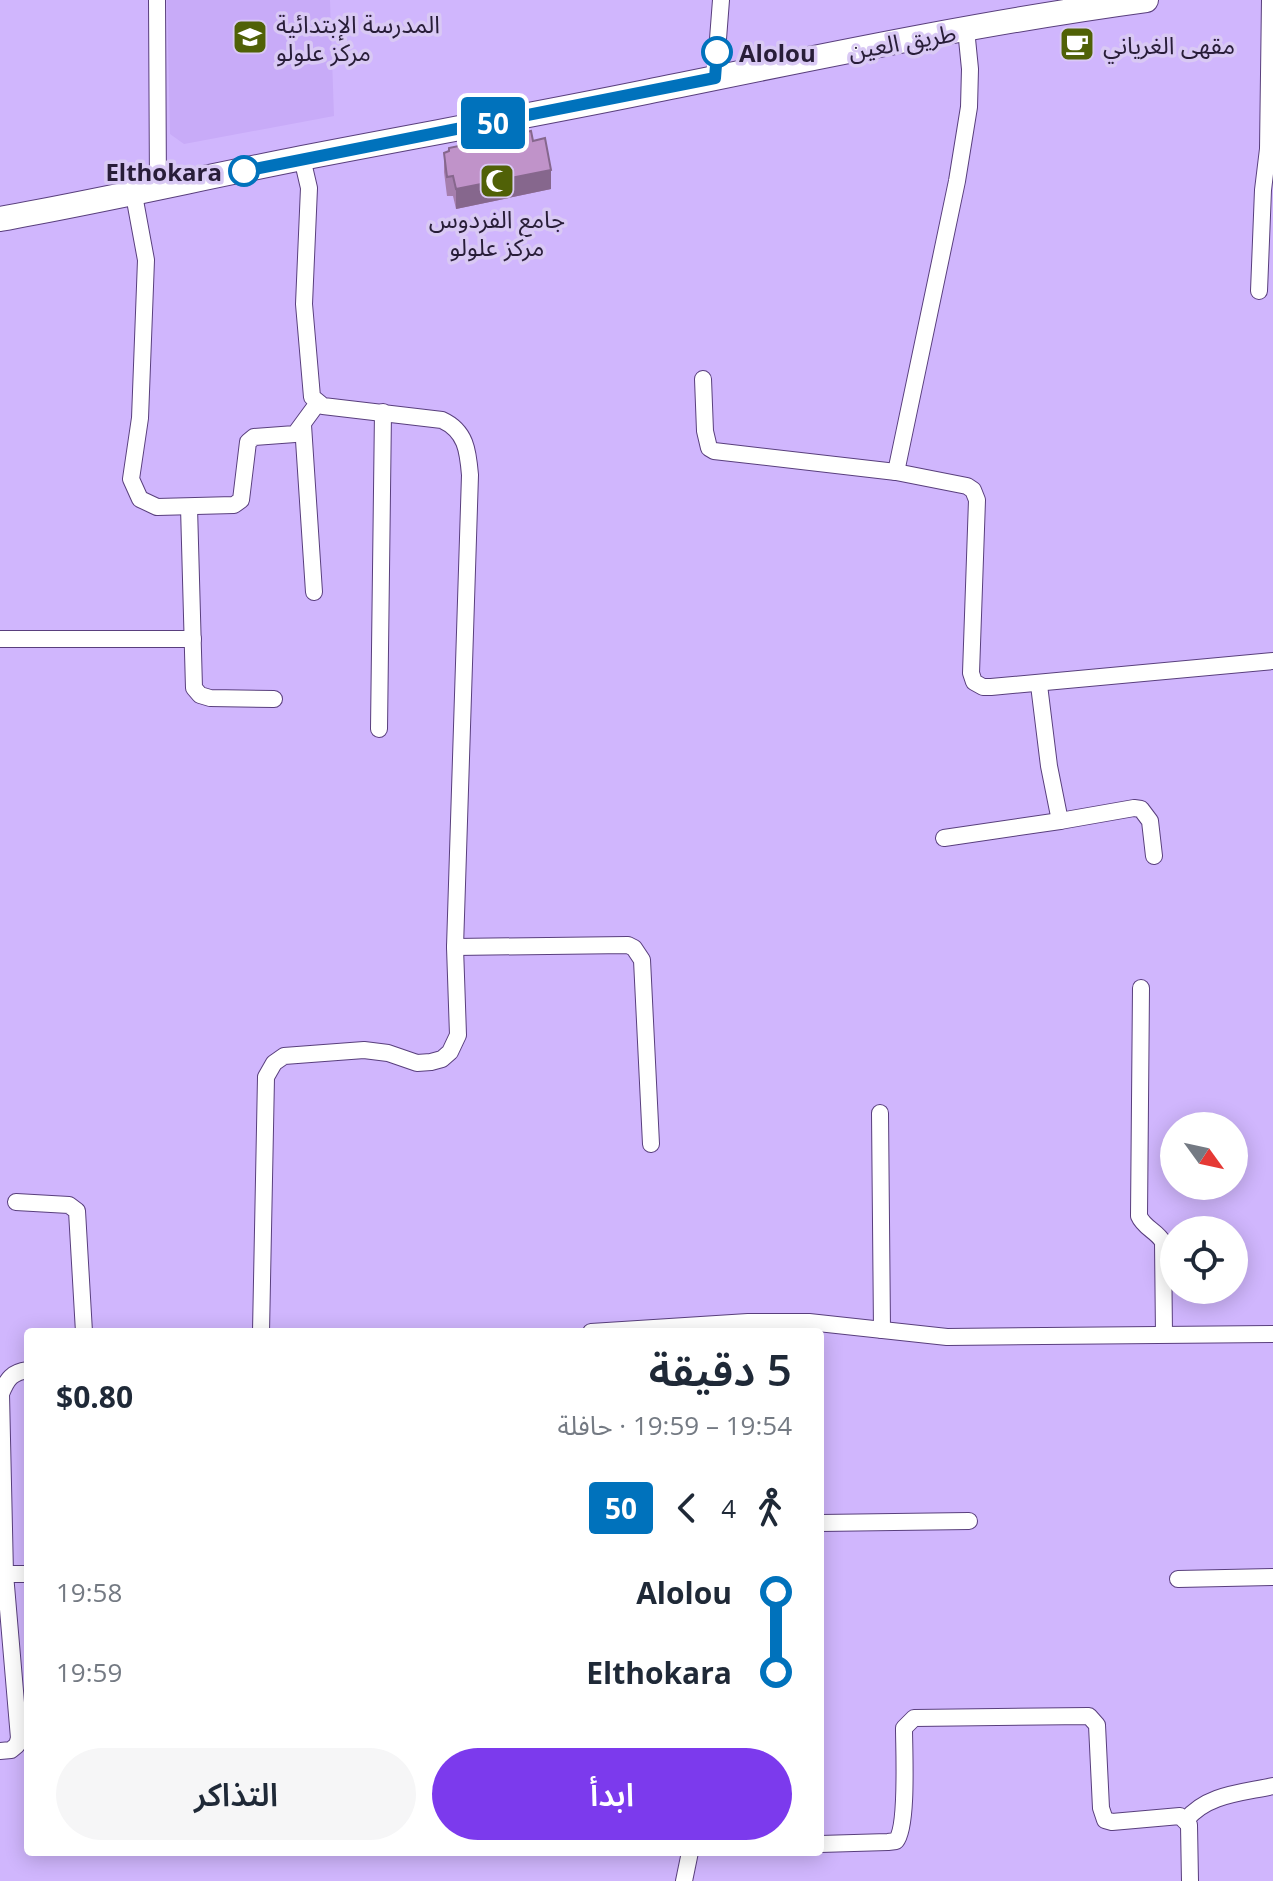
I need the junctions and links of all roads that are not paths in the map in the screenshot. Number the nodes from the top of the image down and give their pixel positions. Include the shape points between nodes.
1 (157, 0) edge
2 (721, 0) edge
3 (1146, 0) edge
4 (1270, 0) edge
5 (966, 29) junction
6 (715, 78) junction
7 (1271, 149) edge
8 (302, 158) junction
9 (158, 189) junction
10 (134, 195) junction
11 (0, 219) edge
12 (1259, 291) dead end
13 (703, 379) dead end
14 (317, 404) junction
15 (383, 412) junction
16 (303, 425) junction
17 (896, 472) junction
18 (189, 507) junction
19 (314, 592) dead end
20 (0, 639) edge
21 (193, 639) junction
22 (1273, 661) edge
23 (1039, 685) junction
24 (274, 699) dead end
25 (379, 729) dead end
26 (1060, 821) junction
27 (944, 838) dead end
28 (1154, 856) dead end
29 (455, 947) junction
30 (1141, 988) dead end
31 (880, 1113) dead end
32 (651, 1144) dead end
33 (16, 1202) dead end
34 (748, 1327) edge
35 (84, 1328) edge
36 (261, 1328) edge
37 (717, 1328) edge
38 (882, 1330) junction
39 (1164, 1334) junction
40 (1273, 1334) edge
41 (24, 1370) edge
42 (969, 1521) dead end
43 (824, 1523) edge
44 (5, 1574) junction
45 (24, 1574) edge
46 (1273, 1577) edge
47 (1178, 1579) dead end
48 (20, 1664) edge
49 (0, 1751) edge
50 (1273, 1786) edge
51 (1186, 1820) junction
52 (824, 1844) edge
53 (689, 1856) edge
54 (684, 1881) edge
55 (1190, 1881) edge

1 - 9 street
2 - 6 street
3 - 5 main road, طريق العين
4 - 7 street
5 - 6 main road, طريق العين
5 - 17 street via 969,107
6 - 8 main road, طريق العين
7 - 12 street via 1263,190
8 - 9 main road, طريق العين
8 - 14 street via 309,188 304,304 310,390
9 - 10 main road, طريق العين
10 - 11 main road, طريق العين
10 - 18 street via 146,260 140,418 131,479 140,499 148,503
13 - 17 street via 705,431 714,451
14 - 15 street
14 - 16 street
15 - 25 street
15 - 29 street via 454,425 468,451
16 - 18 street via 295,434 248,442 241,500 234,505
16 - 19 street
17 - 23 street via 973,490 974,682 983,687
18 - 21 street
20 - 21 street
21 - 24 street via 194,688 200,695
22 - 23 street
23 - 26 street
26 - 27 street
26 - 28 street via 1141,809 1150,821
29 - 32 street via 634,948 642,960
29 - 36 street via 458,1035 442,1059 417,1063 364,1050 284,1056 266,1077
30 - 39 street via 1139,1216 1163,1242
31 - 38 street
33 - 35 street via 69,1205 77,1211
34 - 37 street
34 - 38 street via 809,1322
38 - 39 street via 947,1337
39 - 40 street
41 - 44 street via 7,1380 1,1394
42 - 43 street
44 - 45 street
44 - 48 street
46 - 47 street
48 - 49 street via 19,1738 11,1750
50 - 51 street via 1206,1802
51 - 52 street via 1105,1820 1093,1717 914,1718 904,1728 900,1836 888,1842
51 - 55 street
53 - 54 street

